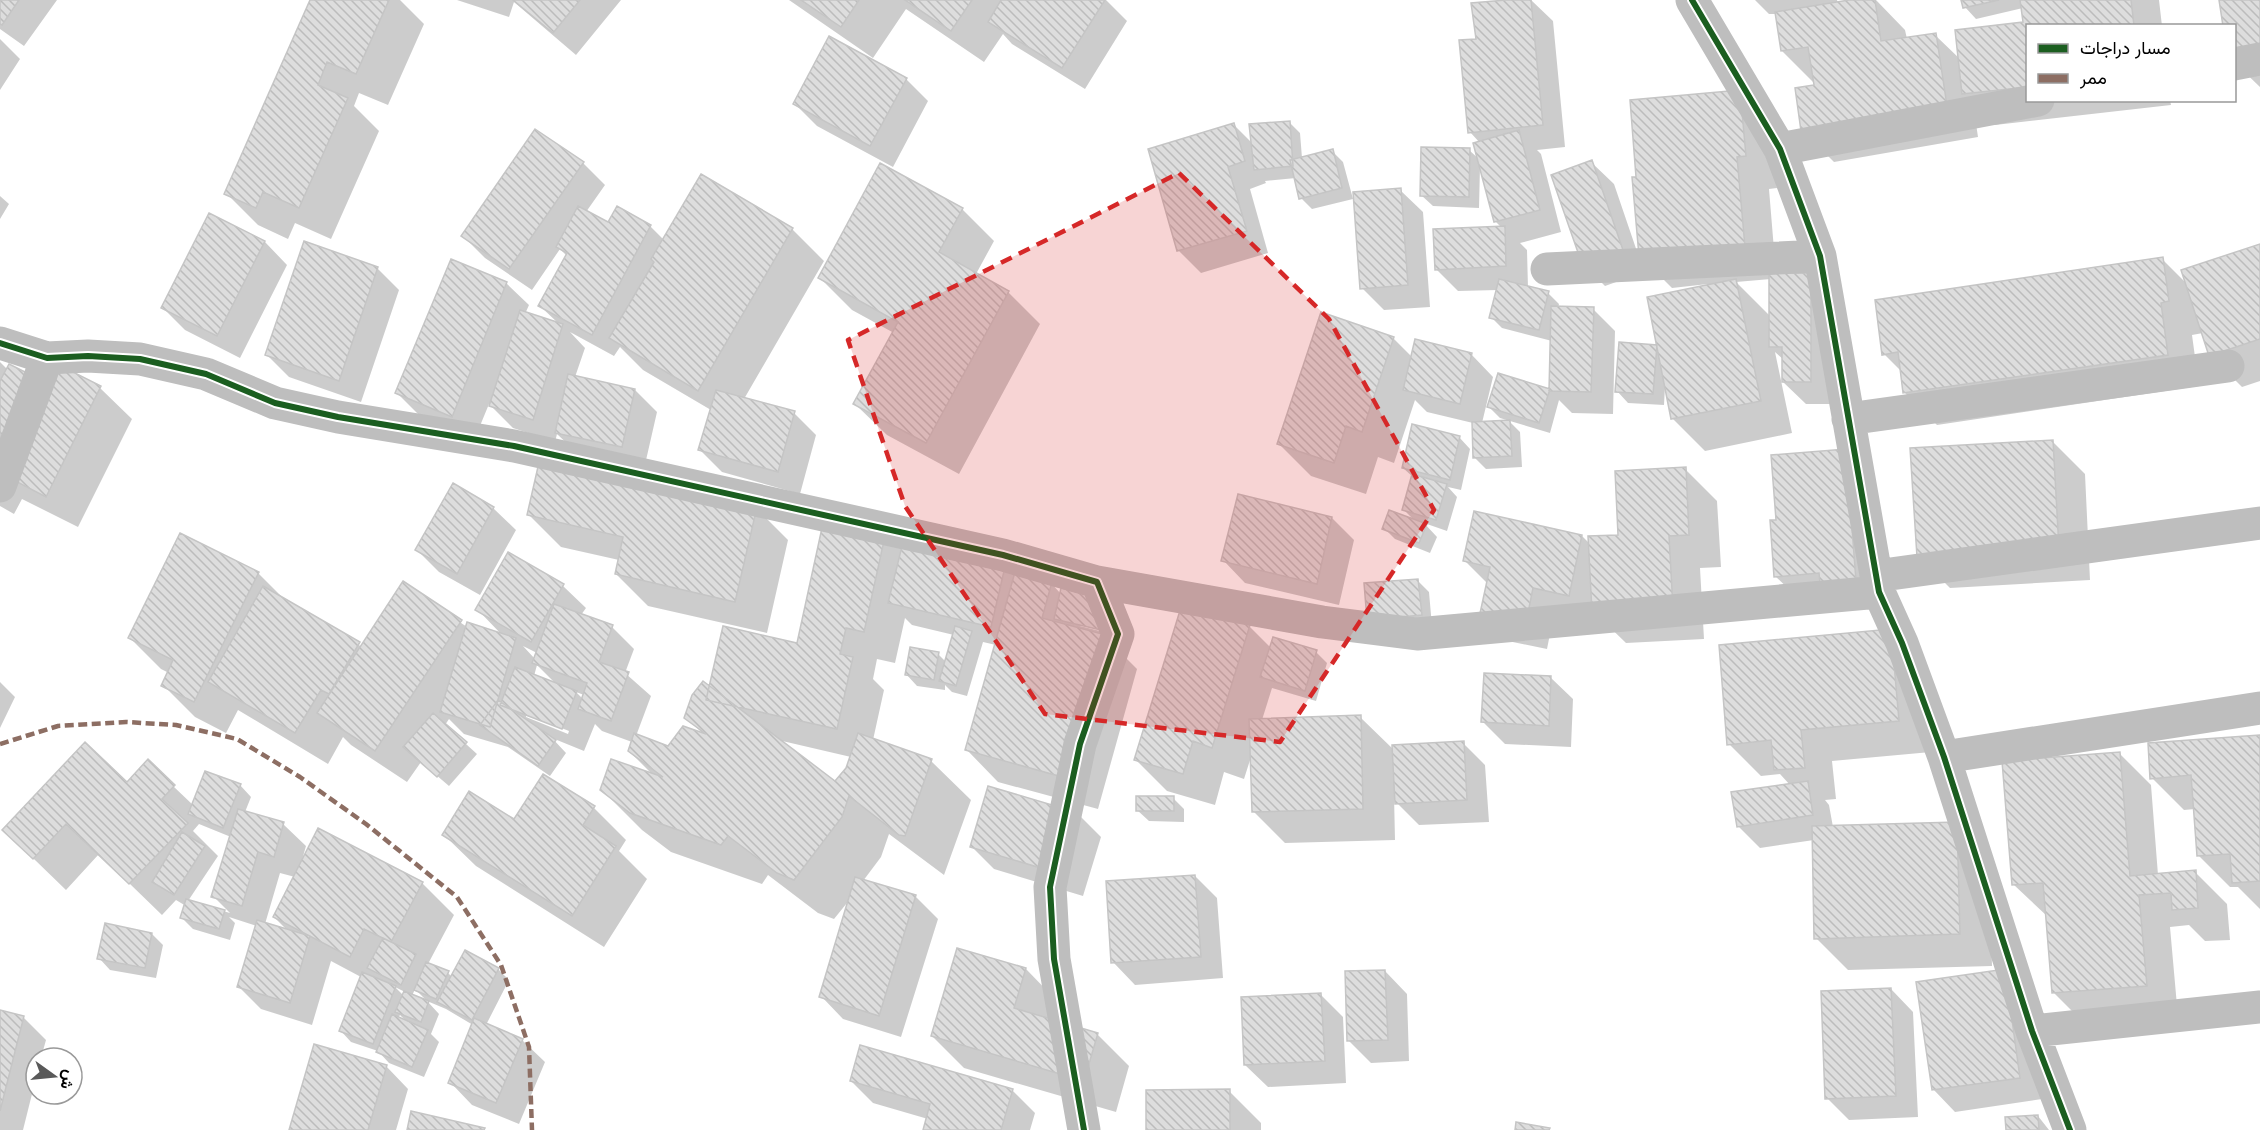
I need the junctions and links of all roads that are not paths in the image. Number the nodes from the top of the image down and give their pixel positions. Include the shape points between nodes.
1 (1692, 0) edge
2 (2260, 59) edge
3 (2236, 63) edge
4 (2027, 102) edge
5 (1780, 149) junction
6 (1820, 256) junction
7 (1547, 269) dead end
8 (0, 344) edge
9 (47, 358) junction
10 (2228, 366) dead end
11 (1848, 420) junction
12 (0, 486) edge
13 (2260, 523) edge
14 (1097, 582) junction
15 (1878, 584) junction
16 (2260, 708) edge
17 (1944, 757) junction
18 (2260, 1007) edge
19 (2032, 1031) junction
20 (1084, 1130) edge
21 (2070, 1130) edge

1 - 5 street
2 - 3 street
4 - 5 street
5 - 6 street
6 - 7 street
6 - 11 street
8 - 9 street
9 - 12 street
9 - 14 street via 140,359 206,374 275,403 514,446 1004,555
10 - 11 street
11 - 15 street
13 - 15 street
14 - 15 street via 1323,622 1417,634
14 - 20 street via 1118,634 1080,744 1050,887 1054,959
15 - 17 street
16 - 17 street
17 - 19 street
18 - 19 street
19 - 21 street

